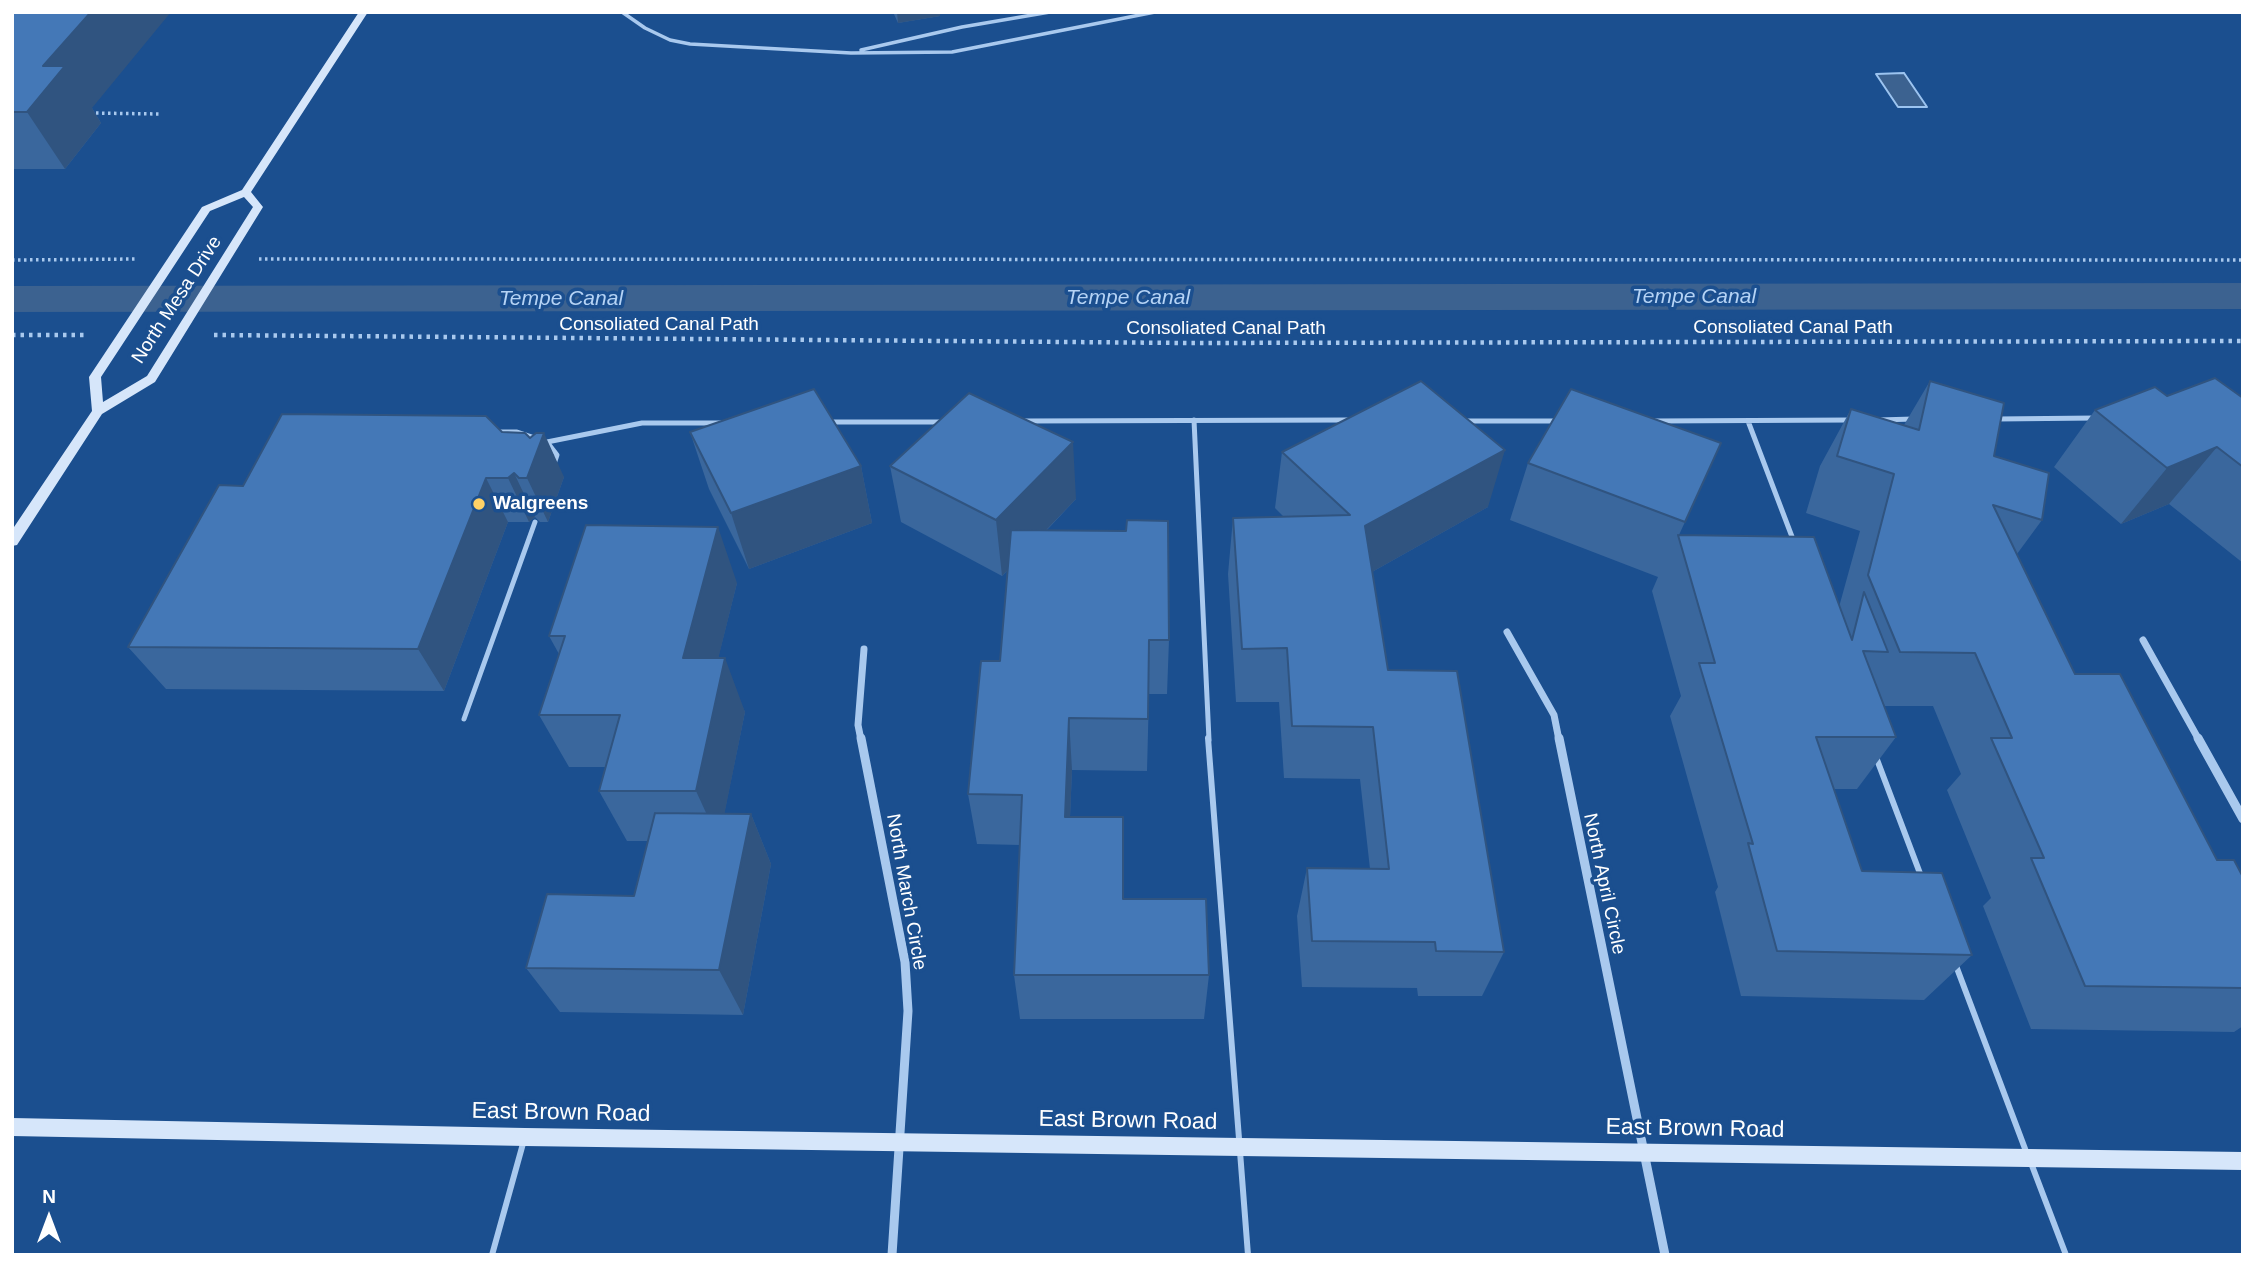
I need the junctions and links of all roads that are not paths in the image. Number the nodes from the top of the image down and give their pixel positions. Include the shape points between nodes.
1 (365, 12) edge
2 (622, 12) edge
3 (1050, 12) edge
4 (1155, 12) edge
5 (851, 53) junction
6 (246, 192) junction
7 (99, 411) junction
8 (2105, 418) edge
9 (1927, 419) edge
10 (1995, 419) edge
11 (1194, 420) junction
12 (1858, 420) edge
13 (1872, 420) edge
14 (1015, 421) edge
15 (1360, 421) edge
16 (1457, 421) edge
17 (1568, 421) edge
18 (1651, 421) edge
19 (1748, 421) junction
20 (821, 422) edge
21 (946, 422) edge
22 (725, 423) edge
23 (490, 432) edge
24 (547, 442) junction
25 (554, 466) dead end
26 (535, 522) dead end
27 (12, 541) edge
28 (1797, 550) edge
29 (1507, 632) dead end
30 (2143, 640) dead end
31 (864, 649) dead end
32 (464, 719) dead end
33 (1871, 744) edge
34 (2243, 820) edge
35 (1925, 886) edge
36 (1950, 951) edge
37 (12, 1127) edge
38 (525, 1137) junction
39 (900, 1142) junction
40 (1241, 1146) junction
41 (1643, 1153) junction
42 (2029, 1158) junction
43 (2243, 1161) edge
44 (492, 1255) edge
45 (892, 1255) edge
46 (1248, 1255) edge
47 (1665, 1255) edge
48 (2066, 1255) edge

1 - 6 main road
2 - 5 lane via 670,40 690,44
3 - 5 lane
4 - 5 lane via 952,52
6 - 7 main road, North Mesa Drive via 206,209 165,270 96,377
6 - 7 main road, North Mesa Drive via 258,207 151,379
7 - 27 main road, North Mesa Drive
8 - 10 lane
9 - 13 lane
11 - 14 lane
11 - 15 lane
11 - 40 lane via 1206,707
12 - 19 lane
16 - 17 lane
18 - 19 lane
19 - 28 lane
20 - 21 lane
22 - 24 lane via 642,423
23 - 24 lane via 517,432
24 - 25 lane via 557,455
26 - 32 lane
29 - 41 street, North April Circle via 1553,715
30 - 34 street
31 - 39 street, North March Circle via 858,725 905,962 908,1011
33 - 35 lane
36 - 42 lane
37 - 38 main road, East Brown Road
38 - 39 main road, East Brown Road
38 - 44 lane
39 - 40 main road, East Brown Road
39 - 45 street, North March Circle
40 - 41 main road, East Brown Road
40 - 46 lane
41 - 42 main road, East Brown Road
41 - 47 street, North April Circle
42 - 43 main road, East Brown Road
42 - 48 lane

